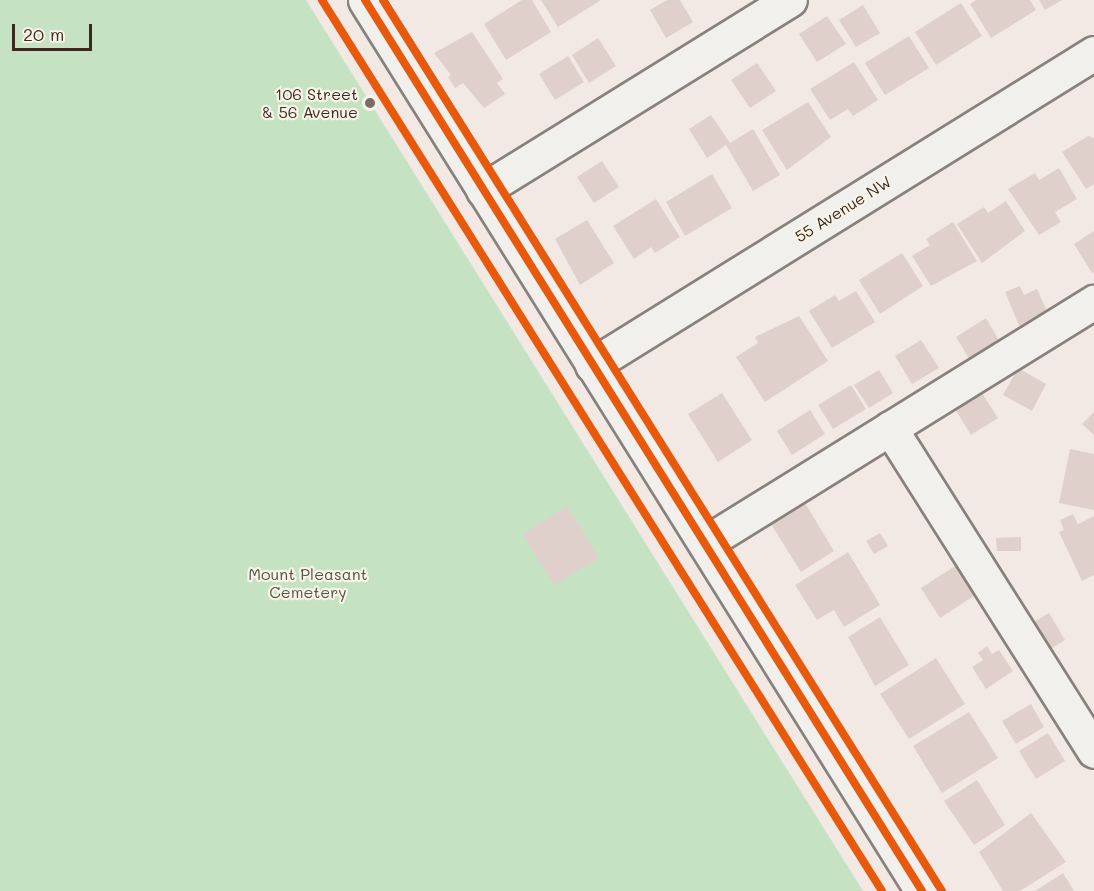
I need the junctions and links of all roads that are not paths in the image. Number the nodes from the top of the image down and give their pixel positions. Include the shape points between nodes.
1 (790, 0) edge
2 (371, 2) edge
3 (1094, 53) edge
4 (483, 190) junction
5 (1094, 303) edge
6 (592, 365) junction
7 (890, 428) junction
8 (705, 543) junction
9 (1094, 751) edge
10 (922, 891) edge

1 - 4 street
2 - 4 street
3 - 6 street, 55 Avenue NW
4 - 6 street
5 - 7 street
6 - 8 street
7 - 8 street
7 - 9 street
8 - 10 street

